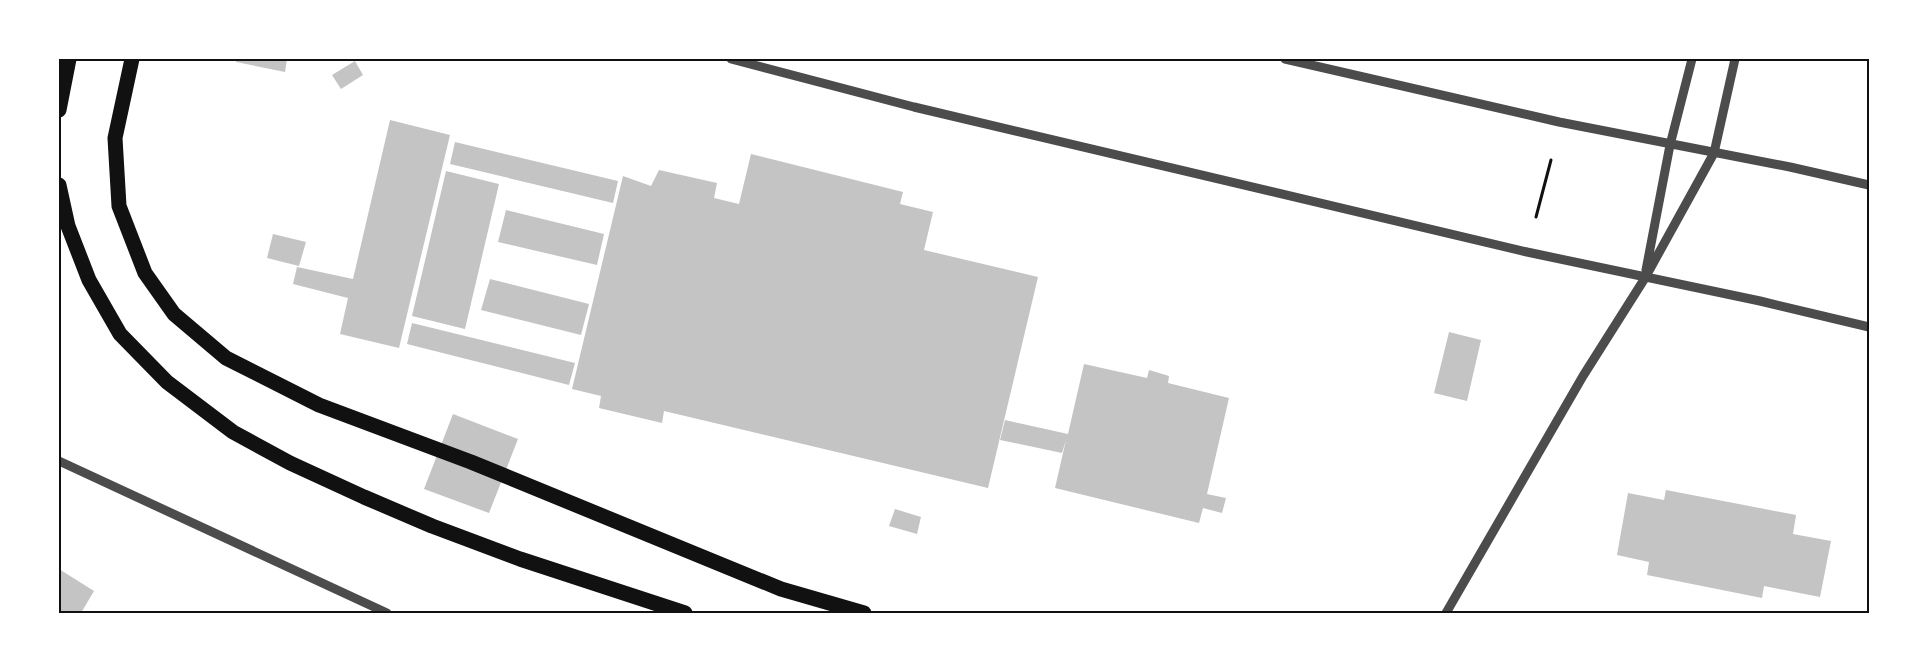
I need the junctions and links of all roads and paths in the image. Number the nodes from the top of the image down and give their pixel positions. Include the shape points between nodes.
1 (69, 59) edge
2 (132, 59) edge
3 (732, 59) edge
4 (1285, 59) edge
5 (1692, 59) edge
6 (1735, 59) edge
7 (59, 110) edge
8 (1670, 144) junction
9 (1714, 153) junction
10 (1551, 160) dead end
11 (59, 185) edge
12 (1869, 185) edge
13 (1536, 217) dead end
14 (1645, 278) junction
15 (1869, 327) edge
16 (59, 461) edge
17 (387, 613) edge
18 (685, 613) edge
19 (864, 613) edge
20 (1446, 613) edge

1 - 7 highway
2 - 19 highway via 114,138 119,206 145,273 174,314 226,358 319,405 471,462 781,589
3 - 14 street via 914,108
4 - 8 street
5 - 8 street
6 - 9 street
8 - 9 street
8 - 14 street
9 - 12 street
9 - 14 street
10 - 13 path
11 - 18 highway via 68,226 89,280 120,334 167,382 233,432 307,471 432,526 520,559
14 - 15 street
14 - 20 street via 1583,376
16 - 17 street

